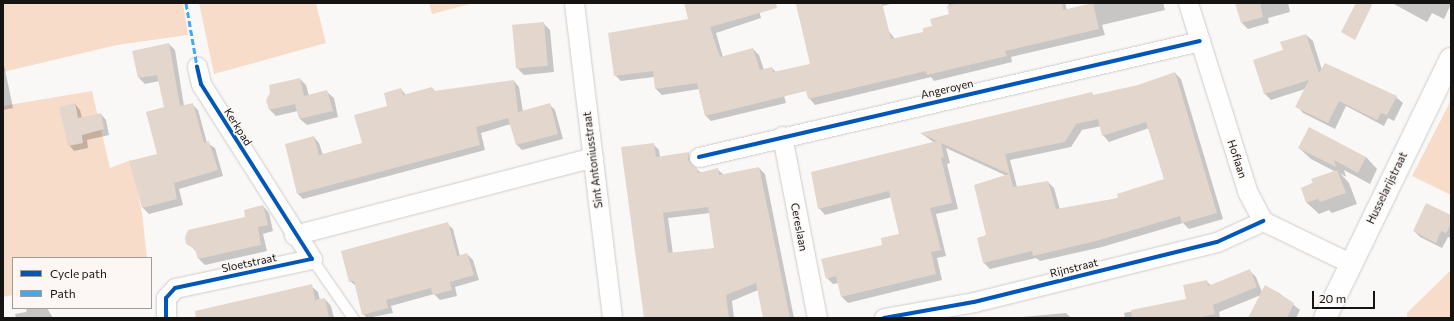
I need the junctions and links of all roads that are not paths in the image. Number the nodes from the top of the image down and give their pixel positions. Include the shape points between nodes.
1 (574, 3) edge
2 (1188, 3) edge
3 (1200, 41) junction
4 (1451, 59) edge
5 (198, 66) dead end
6 (782, 136) junction
7 (593, 157) junction
8 (699, 157) dead end
9 (1263, 221) junction
10 (294, 235) junction
11 (312, 259) junction
12 (1350, 263) junction
13 (975, 310) edge
14 (166, 318) edge
15 (353, 318) edge
16 (612, 318) edge
17 (817, 318) edge
18 (884, 318) edge
19 (1326, 318) edge

1 - 7 street, Sint Antoniusstraat
2 - 3 street, Hoflaan
3 - 6 street, Angeroyen
3 - 9 street, Hoflaan via 1248,192
4 - 12 street, Husselarijstraat
5 - 10 street, Kerkpad via 200,84
6 - 8 street, Angeroyen
6 - 17 street, Cereslaan
7 - 10 street
7 - 16 street, Sint Antoniusstraat
9 - 12 street
9 - 13 street, Rijnstraat via 1217,242
10 - 11 street
11 - 14 street, Sloetstraat via 175,288 166,298
11 - 15 lane
12 - 19 street, Husselarijstraat
13 - 18 street, Rijnstraat

